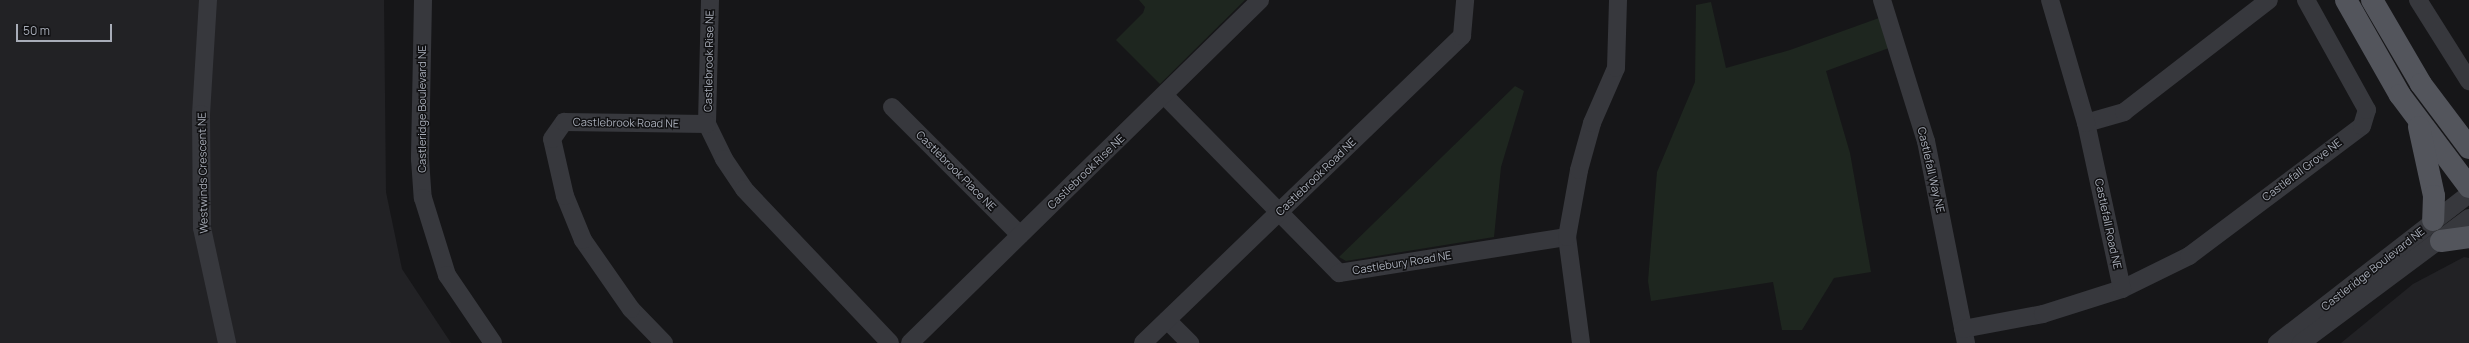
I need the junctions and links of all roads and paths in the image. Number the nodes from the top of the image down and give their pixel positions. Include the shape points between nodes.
1 (208, 0) edge
2 (423, 0) edge
3 (710, 0) edge
4 (1260, 0) edge
5 (1464, 0) edge
6 (1618, 0) edge
7 (1882, 0) edge
8 (2050, 0) edge
9 (2269, 0) edge
10 (2306, 0) edge
11 (2346, 0) edge
12 (2372, 0) edge
13 (2418, 0) edge
14 (2469, 81) edge
15 (1166, 97) junction
16 (892, 107) dead end
17 (2086, 123) junction
18 (2419, 123) junction
19 (707, 124) junction
20 (2469, 148) edge
21 (2469, 187) edge
22 (2469, 194) edge
23 (1280, 212) junction
24 (2469, 218) edge
25 (2433, 220) junction
26 (1020, 235) junction
27 (1567, 237) junction
28 (2469, 237) edge
29 (2442, 241) junction
30 (2122, 289) junction
31 (1167, 320) junction
32 (1965, 336) edge
33 (227, 343) edge
34 (493, 343) edge
35 (664, 343) edge
36 (890, 343) edge
37 (910, 343) edge
38 (1143, 343) edge
39 (1190, 343) edge
40 (1581, 343) edge
41 (2277, 343) edge
42 (2301, 343) edge

1 - 33 street, Westwinds Crescent NE via 201,114 202,228
2 - 34 street, Castleridge Boulevard NE via 420,159 424,198 447,275
3 - 19 street, Castlebrook Rise NE
4 - 15 street, Castlebrook Rise NE
5 - 23 street, Castlebrook Road NE via 1462,36
6 - 27 street via 1616,68 1590,129
7 - 32 street, Castlefall Way NE via 1926,141
8 - 17 street, Castlefall Road NE
9 - 17 street via 2124,112
10 - 30 street, Castlefall Grove NE via 2367,110 2362,126 2188,256
11 - 18 main road
12 - 20 main road via 2421,84
13 - 14 street
15 - 23 street, Castlebury Road NE
15 - 26 street, Castlebrook Rise NE
16 - 26 street, Castlebrook Place NE
17 - 30 street, Castlefall Road NE
18 - 21 main road
18 - 25 main road via 2434,196
19 - 35 street, Castlebrook Road NE via 564,122 552,139 565,196 583,240 631,309
19 - 36 street, Castlebrook Rise NE via 744,188
22 - 25 street, Castleridge Boulevard NE
23 - 27 street, Castlebury Road NE via 1338,273
23 - 31 street, Castlebrook Road NE
24 - 29 street, Castleridge Boulevard NE
25 - 41 street, Castleridge Boulevard NE
26 - 37 street, Castlebrook Rise NE
27 - 40 street
28 - 29 main road
29 - 42 street, Castleridge Boulevard NE
30 - 32 street
31 - 38 street, Castlebrook Road NE
31 - 39 street

